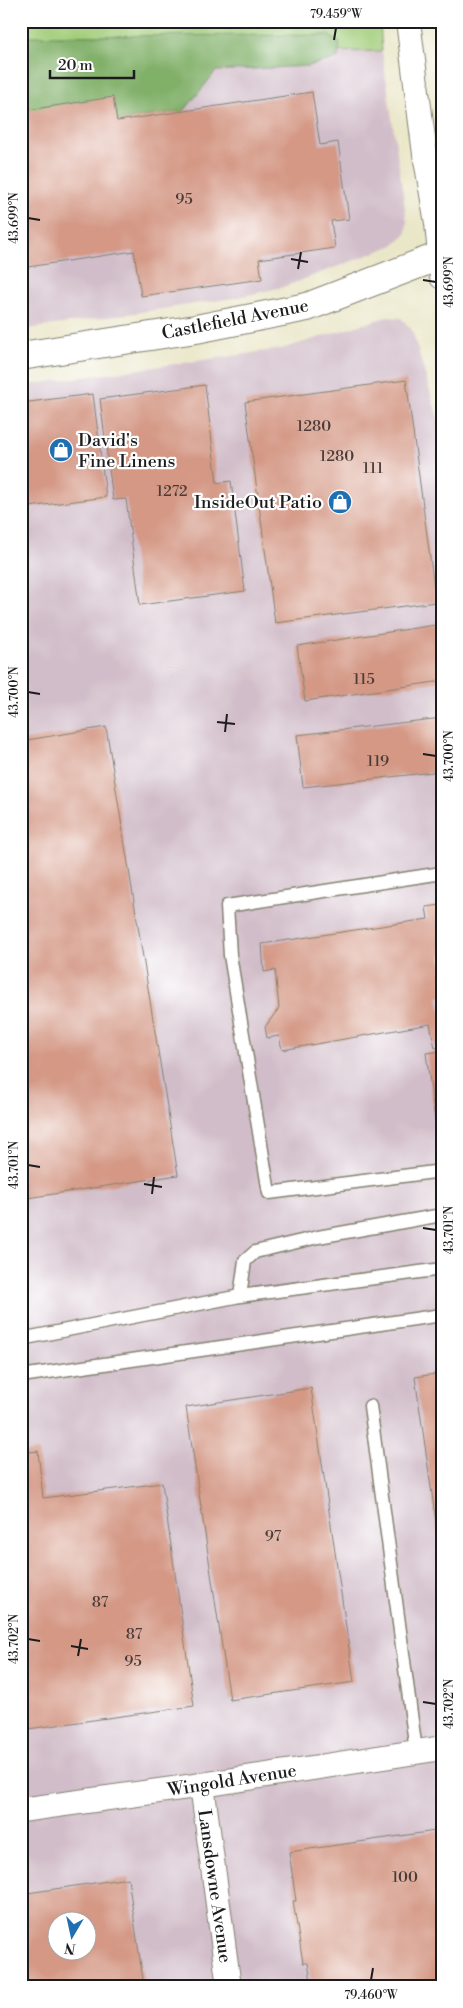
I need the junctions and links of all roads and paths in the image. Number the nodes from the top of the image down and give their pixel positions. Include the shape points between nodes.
1 (80, 21) edge
2 (295, 21) edge
3 (408, 21) edge
4 (441, 263) edge
5 (21, 356) edge
6 (442, 873) edge
7 (442, 1171) edge
8 (442, 1215) edge
9 (442, 1270) edge
10 (240, 1296) junction
11 (442, 1315) edge
12 (21, 1339) edge
13 (21, 1376) edge
14 (370, 1406) dead end
15 (442, 1748) edge
16 (416, 1752) junction
17 (202, 1785) junction
18 (21, 1810) edge
19 (229, 1987) edge

1 - 2 path
3 - 4 street
4 - 5 street, Castlefield Avenue via 307,307 196,329
6 - 7 lane via 227,906 230,955 269,1193
8 - 10 lane via 255,1252 245,1261
9 - 10 lane
10 - 12 lane
11 - 13 lane
14 - 16 lane
15 - 16 street, Wingold Avenue
16 - 17 street, Wingold Avenue
17 - 18 street, Wingold Avenue
17 - 19 street, Lansdowne Avenue

